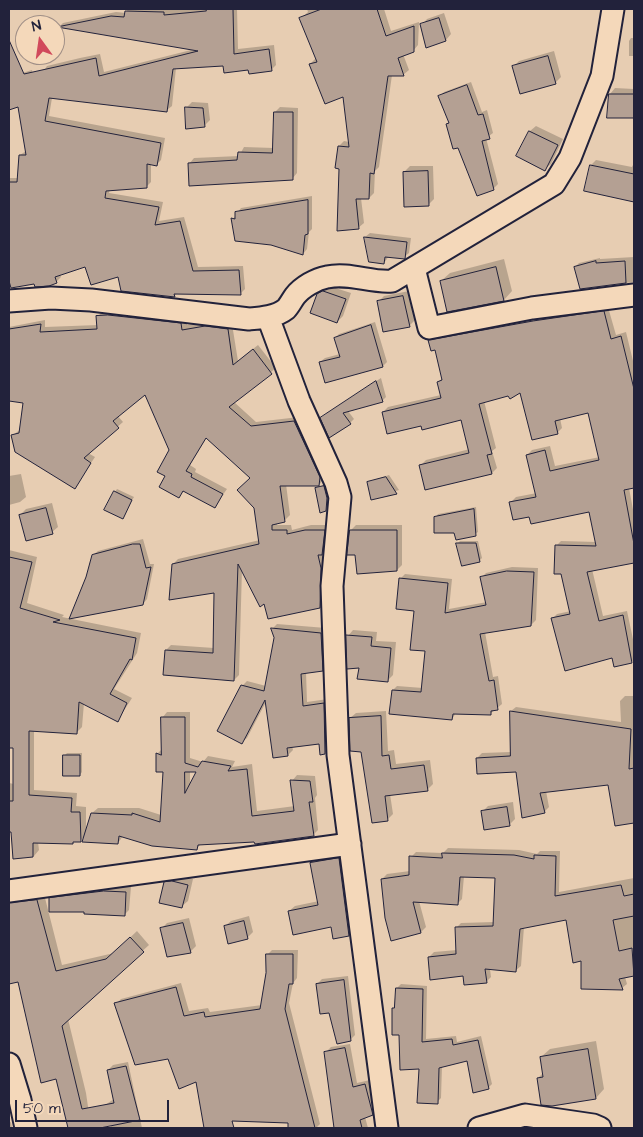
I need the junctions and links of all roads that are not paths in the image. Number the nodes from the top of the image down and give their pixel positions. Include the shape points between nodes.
1 (612, 9) edge
2 (414, 268) junction
3 (634, 295) edge
4 (9, 301) edge
5 (268, 317) junction
6 (350, 844) junction
7 (9, 891) edge
8 (9, 1064) edge
9 (26, 1128) edge
10 (387, 1128) edge
11 (479, 1128) edge
12 (600, 1128) edge

1 - 2 street via 602,76 570,158 554,184
2 - 3 street via 428,328 532,308
2 - 5 street via 392,281 328,276 311,283 296,294 286,308
4 - 5 street via 51,298 240,318
5 - 6 street via 340,497 332,586 338,756
6 - 7 street
6 - 10 street
8 - 9 street
11 - 12 street via 525,1115

